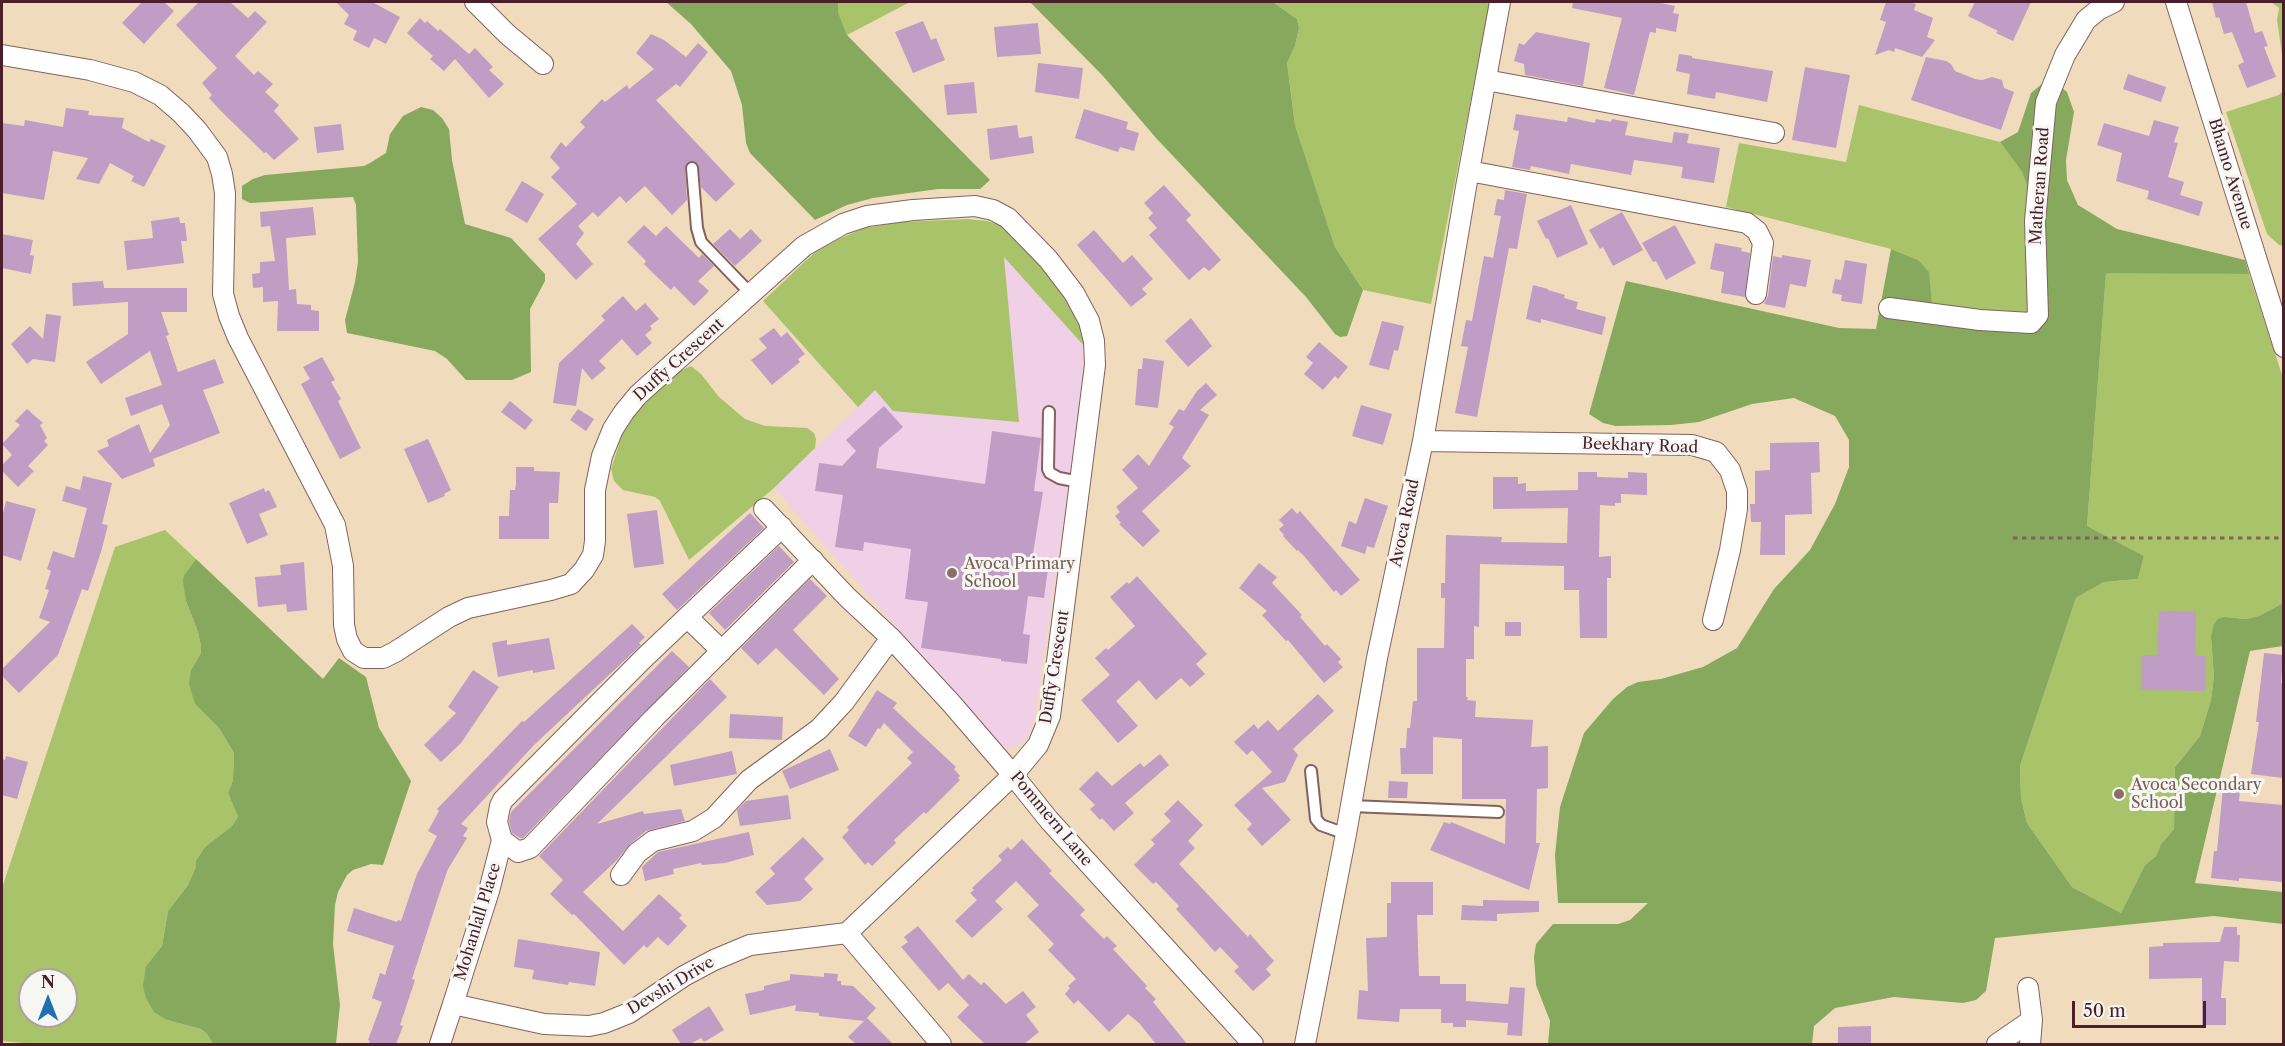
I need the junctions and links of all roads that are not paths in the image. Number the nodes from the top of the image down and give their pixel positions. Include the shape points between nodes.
1 (476, 2) edge
2 (1500, 2) edge
3 (2114, 2) edge
4 (2176, 2) edge
5 (2, 55) edge
6 (543, 64) dead end
7 (1486, 80) junction
8 (1774, 133) dead end
9 (692, 168) dead end
10 (1469, 171) junction
11 (752, 294) junction
12 (1756, 294) dead end
13 (1889, 308) dead end
14 (2283, 347) edge
15 (1049, 412) dead end
16 (1423, 441) junction
17 (1080, 482) junction
18 (764, 508) dead end
19 (782, 527) junction
20 (813, 560) junction
21 (687, 617) junction
22 (1713, 620) dead end
23 (891, 638) junction
24 (722, 651) junction
25 (1311, 771) dead end
26 (1013, 775) junction
27 (1351, 806) junction
28 (1498, 812) dead end
29 (1347, 834) junction
30 (502, 840) junction
31 (621, 875) dead end
32 (847, 933) junction
33 (2028, 988) dead end
34 (453, 1004) junction
35 (2032, 1020) junction
36 (440, 1044) edge
37 (941, 1044) edge
38 (1253, 1044) edge
39 (1305, 1044) edge
40 (1997, 1044) edge
41 (2030, 1044) edge

1 - 6 street
2 - 7 street, Avoca Road
3 - 13 street, Matheran Road via 2086,20 2065,55 2046,102 2035,221 2038,315 2031,323
4 - 14 street, Bhamo Avenue
5 - 11 street, Duffy Crescent via 135,82 182,113 217,157 225,193 223,294 229,316 336,525 344,566 344,625 353,651 364,658 384,658 468,608 571,584 593,555 595,490 613,429 638,395
7 - 8 street
7 - 10 street, Avoca Road
9 - 11 lane via 701,242
10 - 12 street via 1747,224 1757,231 1763,243
10 - 16 street, Avoca Road
11 - 17 street, Duffy Crescent via 804,246 843,224 867,216 975,206 1008,218 1048,259 1089,321 1095,365
15 - 17 lane via 1048,469 1059,478
16 - 22 street, Beekhary Road via 1692,445 1716,452 1730,470 1737,491 1737,509
16 - 27 street, Avoca Road via 1377,658
17 - 26 street, Duffy Crescent via 1050,716 1038,745
18 - 19 street, Pommern Lane
19 - 20 street, Pommern Lane
19 - 21 street
20 - 23 street, Pommern Lane
20 - 24 street
21 - 24 street
21 - 30 street via 504,800 497,822
23 - 26 street, Pommern Lane
23 - 31 street via 819,729 749,780 714,819 693,831 653,841 637,852
24 - 30 street via 530,848 518,852
25 - 29 lane via 1316,819 1321,825
26 - 32 street
26 - 38 street, Pommern Lane via 1049,820
27 - 28 lane
27 - 29 street, Avoca Road
29 - 39 street, Avoca Road
30 - 34 street, Mohanlall Place
32 - 34 street, Devshi Drive via 750,945 684,976 629,1013 589,1026 544,1024
32 - 37 street
33 - 35 street
34 - 36 street
35 - 40 street
35 - 41 street

